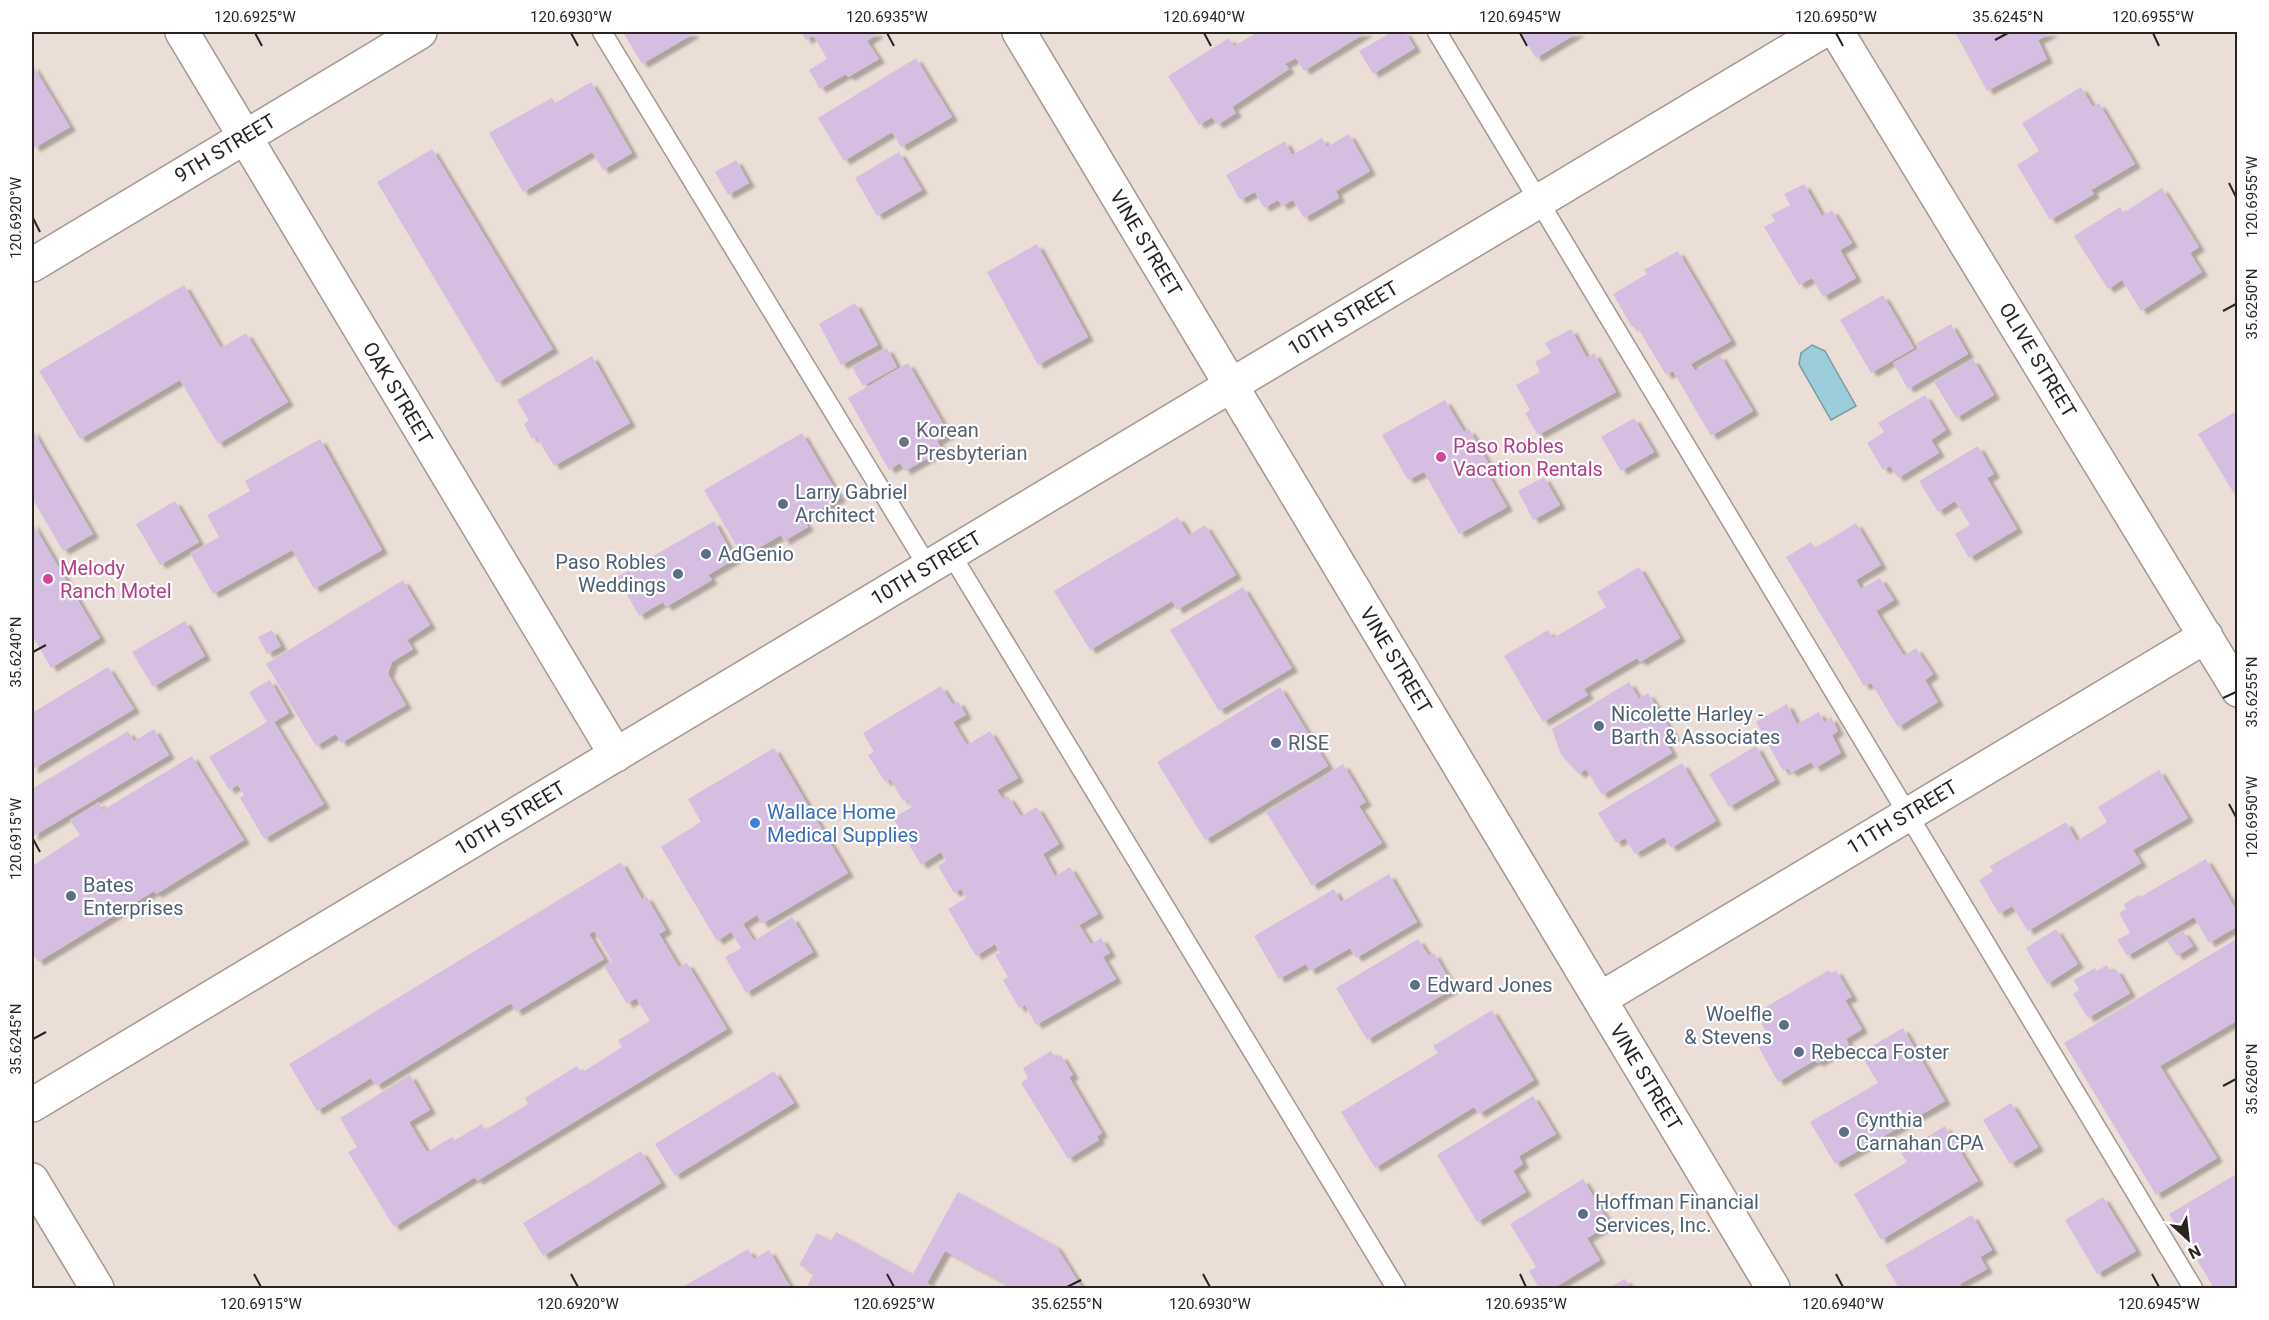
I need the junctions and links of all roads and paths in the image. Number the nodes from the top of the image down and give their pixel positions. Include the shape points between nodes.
1 (182, 32) edge
2 (420, 32) edge
3 (602, 32) edge
4 (1019, 32) edge
5 (1437, 32) edge
6 (1821, 32) edge
7 (1837, 32) edge
8 (244, 137) junction
9 (1539, 201) junction
10 (32, 265) edge
11 (1230, 386) junction
12 (940, 560) junction
13 (2206, 636) junction
14 (2238, 690) edge
15 (616, 754) junction
16 (1909, 813) junction
17 (1600, 999) junction
18 (32, 1105) edge
19 (32, 1179) edge
20 (97, 1288) edge
21 (1396, 1288) edge
22 (1773, 1288) edge
23 (2193, 1288) edge

1 - 8 street, OAK STREET
2 - 8 street, 9TH STREET
3 - 12 lane
4 - 11 street, VINE STREET
5 - 9 lane
6 - 9 street, 10TH STREET
7 - 13 street, OLIVE STREET
8 - 10 street, 9TH STREET
8 - 15 street, OAK STREET
9 - 11 street, 10TH STREET
9 - 16 lane
11 - 12 street, 10TH STREET
11 - 17 street, VINE STREET
12 - 15 street, 10TH STREET
12 - 21 lane
13 - 14 street, OLIVE STREET
13 - 16 street, 11TH STREET
15 - 18 street, 10TH STREET
16 - 17 street, 11TH STREET
16 - 23 lane
17 - 22 street, VINE STREET
19 - 20 street

